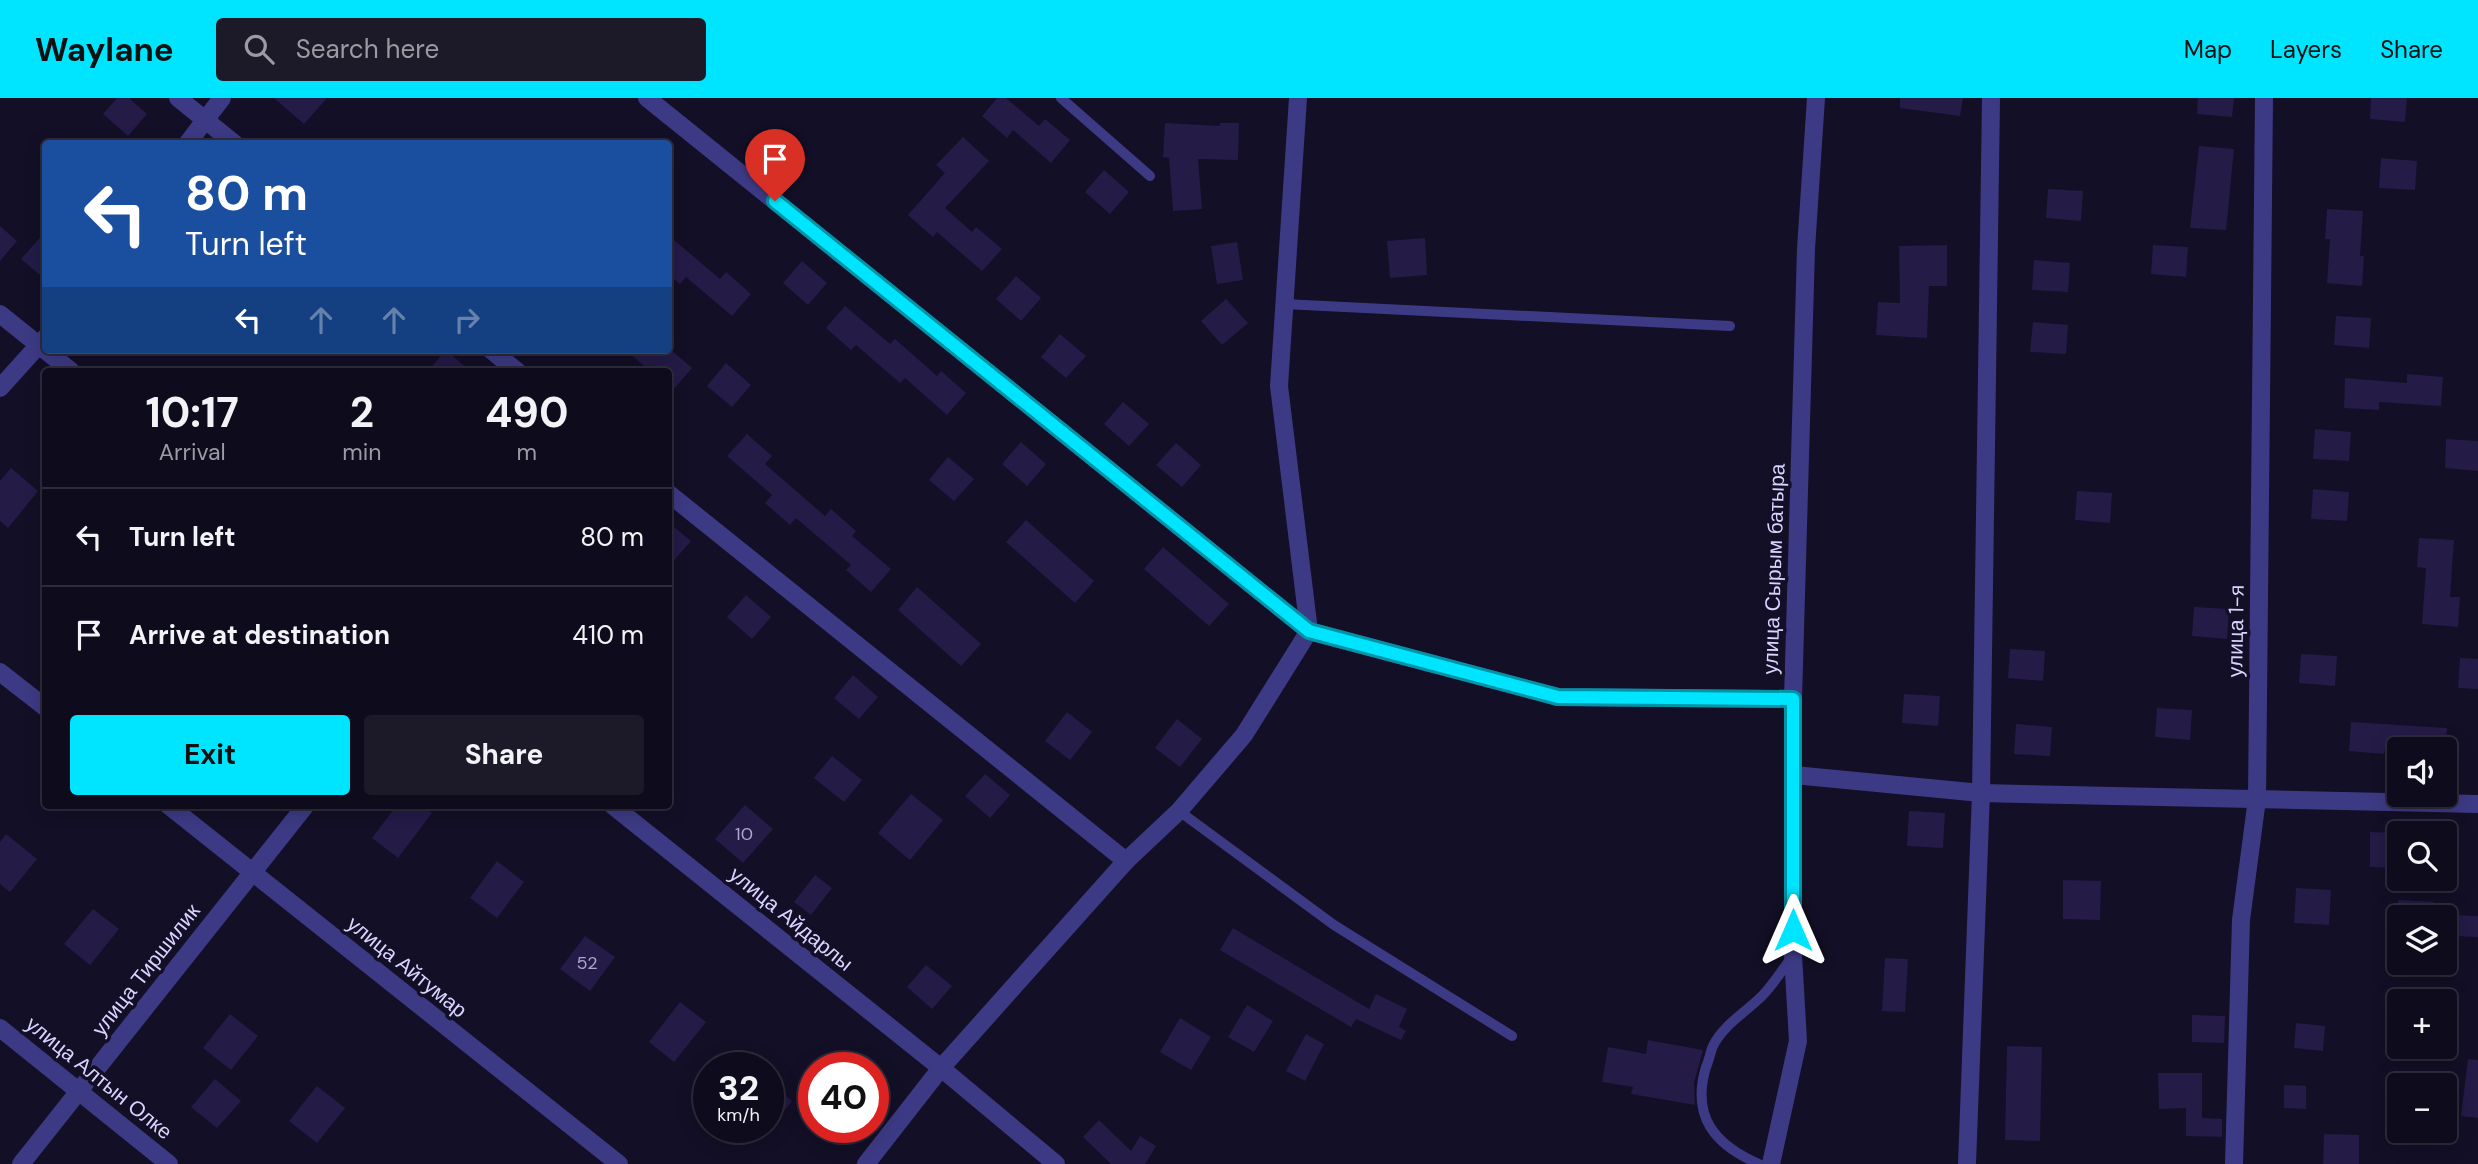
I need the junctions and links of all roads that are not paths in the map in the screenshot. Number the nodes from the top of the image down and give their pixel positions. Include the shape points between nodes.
1 (178, 98) edge
2 (222, 98) edge
3 (647, 98) edge
4 (1061, 98) edge
5 (1298, 98) edge
6 (1816, 98) edge
7 (1991, 98) edge
8 (2264, 98) edge
9 (204, 119) junction
10 (190, 140) edge
11 (229, 140) edge
12 (1150, 176) dead end
13 (1284, 304) junction
14 (0, 314) edge
15 (1730, 326) dead end
16 (42, 341) edge
17 (55, 354) edge
18 (496, 354) edge
19 (68, 368) edge
20 (513, 368) edge
21 (0, 388) edge
22 (672, 496) edge
23 (1309, 631) junction
24 (0, 672) edge
25 (1793, 699) junction
26 (42, 705) edge
27 (1794, 775) junction
28 (1981, 793) junction
29 (2257, 799) junction
30 (2478, 804) edge
31 (172, 809) edge
32 (303, 809) edge
33 (617, 809) edge
34 (1179, 811) junction
35 (1126, 861) junction
36 (253, 873) junction
37 (1793, 956) junction
38 (0, 1028) edge
39 (1512, 1036) dead end
40 (941, 1068) junction
41 (79, 1091) junction
42 (22, 1164) edge
43 (169, 1164) edge
44 (619, 1164) edge
45 (866, 1164) edge
46 (1056, 1164) edge
47 (1759, 1164) edge
48 (1771, 1164) edge
49 (1967, 1164) edge
50 (2234, 1164) edge

1 - 9 street
2 - 9 street
3 - 23 street
4 - 12 lane
5 - 13 street
6 - 25 street, улица Сырым батыра via 1806,249
7 - 28 street
8 - 29 street, улица 1-я
9 - 10 street
9 - 11 street
13 - 15 lane
13 - 23 street via 1279,386
14 - 16 street
16 - 21 street
17 - 19 street
18 - 20 street
22 - 35 street
23 - 25 street via 1558,697
23 - 34 street via 1244,735
24 - 26 street
25 - 27 street, улица Сырым батыра
27 - 28 street
27 - 37 street, улица Сырым батыра
28 - 29 street
28 - 49 street
29 - 30 street
29 - 50 street, улица 1-я via 2241,920
31 - 36 street, улица Айтумар
32 - 36 street, улица Тиршилик
33 - 40 street, улица Айдарлы
34 - 35 street
34 - 39 lane via 1334,925
35 - 40 street
36 - 41 street, улица Тиршилик
36 - 44 street, улица Айтумар
37 - 47 lane via 1763,995 1713,1045 1702,1083 1704,1118 1716,1137
37 - 48 street, улица Сырым батыра via 1798,1041
38 - 41 street, улица Алтын Олке
40 - 45 street
40 - 46 street, улица Айдарлы
41 - 42 street, улица Тиршилик
41 - 43 street, улица Алтын Олке

